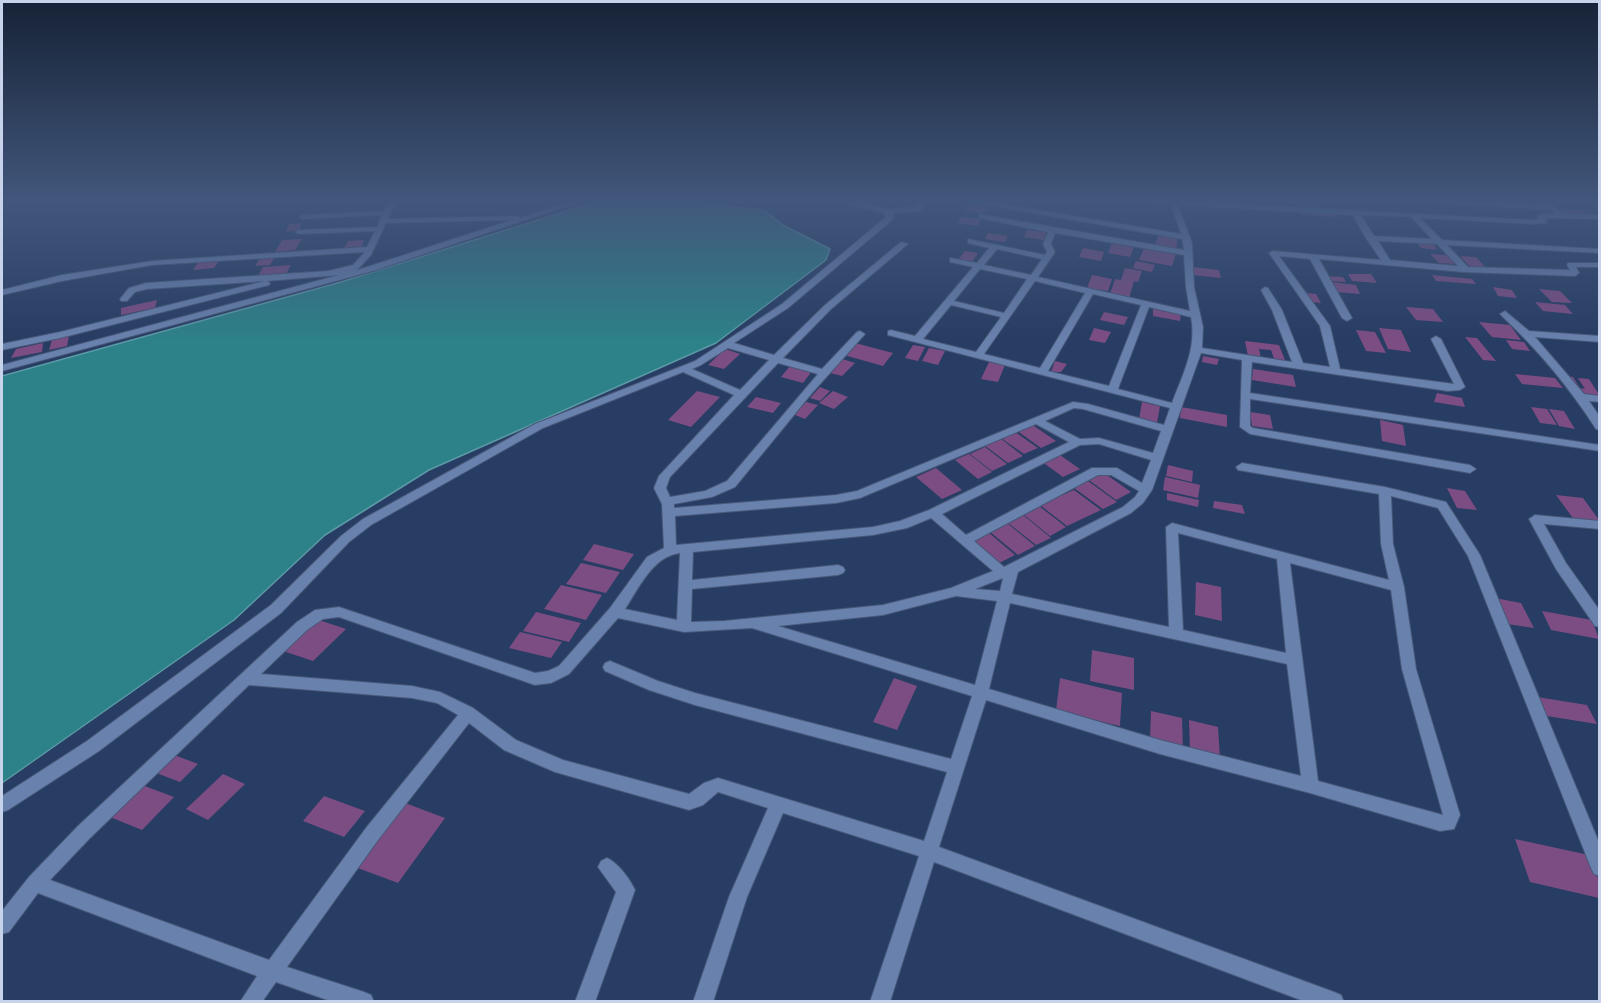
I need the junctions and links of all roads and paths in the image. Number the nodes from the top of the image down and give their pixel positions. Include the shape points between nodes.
1 (436, 248) edge
2 (855, 248) edge
3 (899, 248) edge
4 (993, 248) edge
5 (998, 248) edge
6 (1049, 248) edge
7 (1157, 248) edge
8 (1188, 248) edge
9 (1377, 248) edge
10 (1445, 248) edge
11 (1542, 248) edge
12 (369, 249) joint
13 (1599, 251) edge
14 (1188, 253) junction
15 (1312, 255) junction
16 (1047, 258) junction
17 (954, 260) dead end
18 (1387, 262) junction
19 (979, 265) junction
20 (1599, 265) edge
21 (1466, 269) junction
22 (296, 276) junction
23 (1034, 279) junction
24 (1265, 290) dead end
25 (2, 291) edge
26 (1090, 292) junction
27 (124, 299) dead end
28 (949, 302) junction
29 (1146, 304) junction
30 (1505, 314) dead end
31 (1195, 315) junction
32 (1006, 316) junction
33 (1347, 318) dead end
34 (891, 333) dead end
35 (860, 334) dead end
36 (1527, 334) junction
37 (918, 339) junction
38 (1436, 339) dead end
39 (1599, 339) edge
40 (726, 344) junction
41 (2, 347) edge
42 (1197, 350) junction
43 (978, 356) junction
44 (1241, 357) junction
45 (776, 358) junction
46 (1299, 366) junction
47 (2, 368) edge
48 (686, 370) junction
49 (1336, 372) junction
50 (824, 373) junction
51 (1042, 373) junction
52 (1112, 391) junction
53 (741, 394) junction
54 (1245, 395) junction
55 (1579, 397) junction
56 (1599, 399) edge
57 (1177, 407) junction
58 (1036, 420) junction
59 (1599, 427) edge
60 (1168, 430) junction
61 (1078, 442) junction
62 (1599, 448) edge
63 (1158, 458) junction
64 (1242, 467) dead end
65 (1470, 469) dead end
66 (1146, 490) junction
67 (1385, 491) junction
68 (668, 507) junction
69 (933, 513) junction
70 (1599, 525) edge
71 (965, 541) junction
72 (687, 548) junction
73 (669, 550) junction
74 (1283, 558) junction
75 (838, 570) dead end
76 (1008, 571) junction
77 (686, 585) junction
78 (1397, 587) junction
79 (954, 592) junction
80 (1005, 597) junction
81 (615, 612) junction
82 (1599, 622) edge
83 (752, 623) junction
84 (684, 627) junction
85 (1176, 634) junction
86 (1294, 660) junction
87 (610, 667) dead end
88 (245, 679) junction
89 (981, 691) junction
90 (468, 713) junction
91 (956, 767) junction
92 (1310, 786) junction
93 (778, 804) junction
94 (2, 805) edge
95 (928, 851) junction
96 (607, 867) dead end
97 (1599, 867) edge
98 (35, 883) junction
99 (2, 924) edge
100 (274, 970) junction
101 (250, 1002) edge
102 (364, 1002) edge
103 (585, 1002) edge
104 (702, 1002) edge
105 (880, 1002) edge
106 (1334, 1002) edge

1 - 47 street via 337,279
2 - 40 street via 785,306
3 - 45 street via 828,307
4 - 19 street
5 - 16 street
6 - 16 street
7 - 14 street
8 - 14 street
9 - 18 street
10 - 21 street
11 - 13 street
12 - 22 street via 361,262 349,270
12 - 25 street via 162,262
14 - 31 street
15 - 18 street
15 - 33 street
15 - 49 street via 1273,254 1324,326
16 - 23 street
17 - 19 street
18 - 21 street
19 - 23 street
19 - 28 street
20 - 21 street via 1574,265 1575,273
22 - 27 street via 146,286 132,290
22 - 41 street
23 - 26 street
23 - 32 street
24 - 46 street
26 - 29 street
26 - 51 street
28 - 32 street
28 - 37 street
29 - 31 street
29 - 52 street
30 - 36 street
31 - 42 street
32 - 43 street
34 - 37 street
35 - 50 street
36 - 39 street
36 - 55 street
37 - 43 street
38 - 49 street via 1460,387
40 - 45 street
40 - 48 street
42 - 44 street
42 - 57 street
43 - 51 street
44 - 46 street
44 - 54 street via 1246,358
45 - 50 street
45 - 53 street
46 - 49 street
48 - 53 street
48 - 94 street via 539,426 367,522 276,609 93,746
50 - 68 street via 731,484
51 - 52 street
52 - 57 street
53 - 68 street via 662,480 660,488
54 - 62 street
54 - 65 street via 1245,427 1250,431
55 - 56 street
55 - 59 street
57 - 60 street
58 - 60 street via 1079,405
58 - 61 street
58 - 68 street via 860,494 836,499
60 - 63 street
61 - 63 street via 1099,441
61 - 69 street
63 - 66 street
64 - 67 street
66 - 71 street via 1113,471 1096,471
66 - 76 street via 1127,510
67 - 78 street via 1387,544
67 - 97 street via 1442,505 1473,555
68 - 73 street
69 - 71 street
69 - 72 street via 873,531
70 - 82 street via 1535,519
71 - 76 street
72 - 73 street
72 - 77 street
73 - 81 street via 652,560
74 - 78 street
74 - 85 street via 1172,527
74 - 86 street
75 - 77 street
76 - 79 street
76 - 80 street
77 - 84 street
78 - 92 street via 1409,669 1451,820 1440,823
79 - 80 street
79 - 83 street via 883,610
80 - 85 street
80 - 89 street
81 - 84 street
81 - 88 street via 564,670 544,679 339,612 320,614 302,626
83 - 84 street
83 - 89 street
85 - 86 street
86 - 92 street
87 - 91 street via 695,699
88 - 90 street via 412,692 440,698
88 - 98 street via 84,831
89 - 91 street
89 - 92 street via 1160,747
90 - 93 street via 510,745 613,783 689,802 700,800 710,787 718,785
90 - 100 street via 372,834
91 - 95 street
93 - 95 street
93 - 104 street via 738,897
95 - 105 street
95 - 106 street
96 - 103 street via 626,890
98 - 99 street
98 - 100 street
100 - 101 street
100 - 102 street

